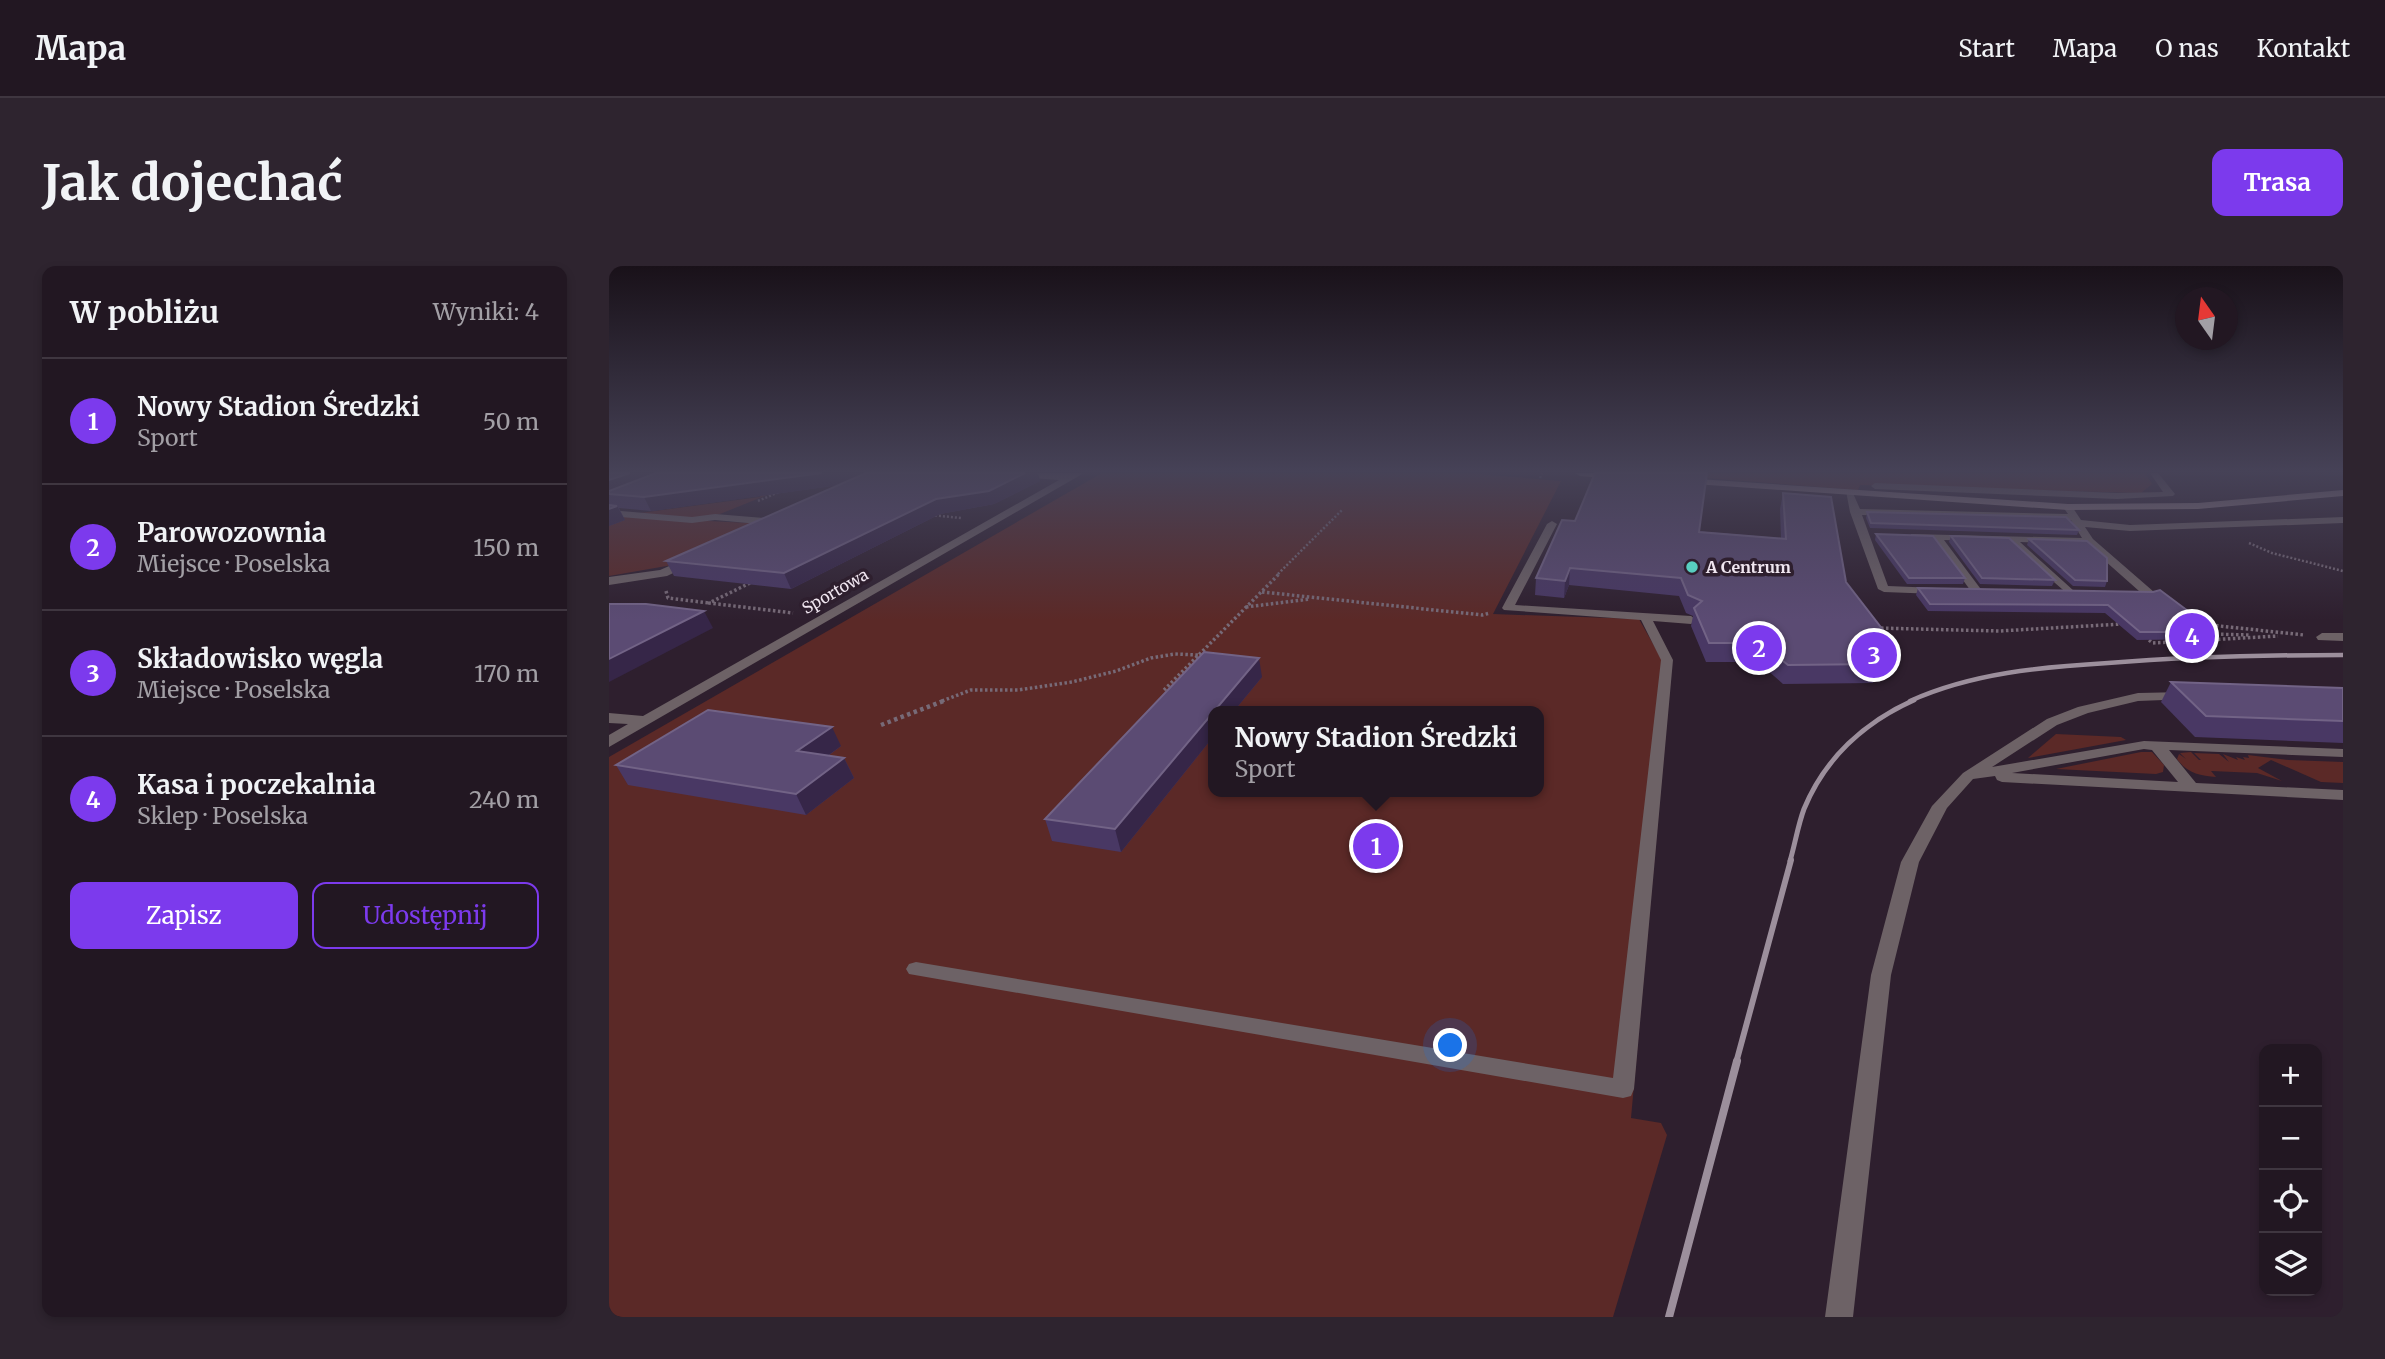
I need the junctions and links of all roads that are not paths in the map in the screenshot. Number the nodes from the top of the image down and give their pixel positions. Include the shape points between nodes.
1 (777, 522) edge
2 (993, 522) edge
3 (1862, 522) edge
4 (2077, 522) edge
5 (2104, 522) edge
6 (2289, 522) edge
7 (1552, 524) dead end
8 (752, 534) edge
9 (1900, 536) edge
10 (1937, 537) junction
11 (2011, 539) junction
12 (2089, 541) junction
13 (701, 556) edge
14 (609, 581) edge
15 (1951, 591) edge
16 (1964, 591) edge
17 (1977, 592) junction
18 (1990, 592) edge
19 (2057, 593) edge
20 (2070, 593) junction
21 (2084, 593) edge
22 (2124, 594) edge
23 (1645, 617) junction
24 (1691, 620) edge
25 (2322, 637) road end
26 (2343, 637) edge
27 (2200, 697) edge
28 (609, 718) edge
29 (645, 721) junction
30 (609, 742) edge
31 (2157, 746) junction
32 (2343, 753) edge
33 (1968, 776) junction
34 (2191, 787) junction
35 (2343, 795) edge
36 (916, 969) dead end
37 (1839, 1317) edge

1 - 8 street
2 - 29 street, Sportowa
3 - 15 lane via 1870,534 1884,589
4 - 12 lane
5 - 6 lane via 2130,528
7 - 23 lane via 1508,608
9 - 10 lane
10 - 11 lane
10 - 17 lane
11 - 12 lane
11 - 20 lane
12 - 22 lane via 2150,594
13 - 14 street via 663,573
16 - 17 lane
17 - 18 lane
19 - 20 lane
20 - 21 lane
23 - 24 lane
23 - 36 lane via 1667,660 1623,1090
25 - 26 lane
27 - 33 lane via 2138,697 2083,710 2052,722
28 - 29 street
29 - 30 street, Sportowa
31 - 32 lane
31 - 33 lane
31 - 34 lane
33 - 34 lane
33 - 37 lane via 1940,806 1910,862 1881,975
34 - 35 lane

